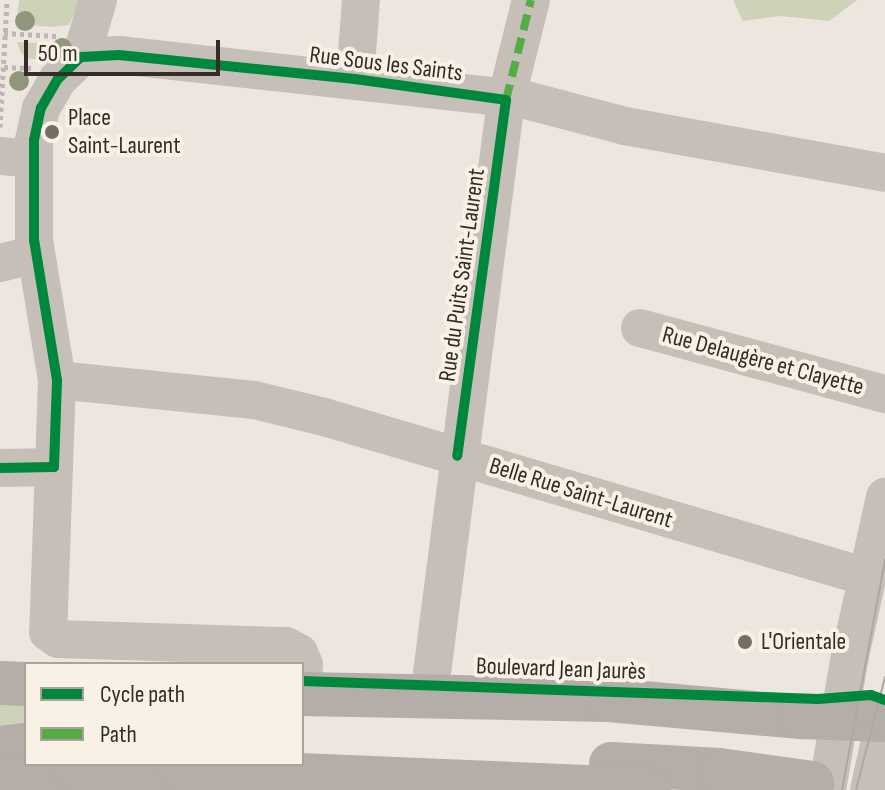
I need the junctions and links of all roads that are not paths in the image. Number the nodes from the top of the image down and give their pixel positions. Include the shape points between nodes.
1 (98, 0) edge
2 (361, 0) edge
3 (531, 0) edge
4 (74, 47) junction
5 (355, 79) junction
6 (506, 100) junction
7 (16, 157) edge
8 (885, 173) edge
9 (26, 247) edge
10 (0, 263) edge
11 (640, 328) dead end
12 (57, 380) junction
13 (885, 394) edge
14 (457, 456) junction
15 (54, 467) junction
16 (0, 468) edge
17 (885, 497) edge
18 (867, 577) junction
19 (303, 662) edge
20 (0, 673) edge
21 (24, 674) edge
22 (0, 683) edge
23 (24, 684) edge
24 (430, 690) junction
25 (304, 692) edge
26 (304, 692) edge
27 (665, 707) junction
28 (829, 708) junction
29 (885, 720) edge
30 (24, 745) edge
31 (0, 748) edge
32 (304, 749) edge
33 (0, 782) edge
34 (819, 787) edge
35 (564, 788) edge
36 (12, 790) edge
37 (650, 790) edge
38 (869, 790) edge

1 - 4 street
2 - 5 street
3 - 6 street, Rue du Puits Saint-Laurent
4 - 5 street, Rue Sous les Saints
4 - 7 street
5 - 6 street, Rue Sous les Saints
6 - 8 street, Rue Sous les Saints
6 - 14 street, Rue du Puits Saint-Laurent
7 - 9 street
9 - 10 street
9 - 12 street
11 - 13 street, Rue Delaugère et Clayette
12 - 14 street, Belle Rue Saint-Laurent via 254,400
12 - 15 street
14 - 18 street, Belle Rue Saint-Laurent
14 - 24 street, Rue du Puits Saint-Laurent
15 - 16 street
15 - 19 street via 46,620 52,636 275,644 299,653
17 - 18 street
18 - 28 street
20 - 21 street
22 - 23 main road
24 - 25 main road, Boulevard Jean Jaurès
24 - 27 main road, Boulevard Jean Jaurès
24 - 28 street, Boulevard Jean Jaurès
26 - 27 main road via 407,713
27 - 28 main road, Boulevard Jean Jaurès
28 - 29 main road, Boulevard Jean Jaurès
28 - 34 street
29 - 38 street
30 - 31 main road
32 - 34 main road via 719,770
33 - 35 main road via 74,769 181,770
33 - 36 main road
35 - 37 main road

